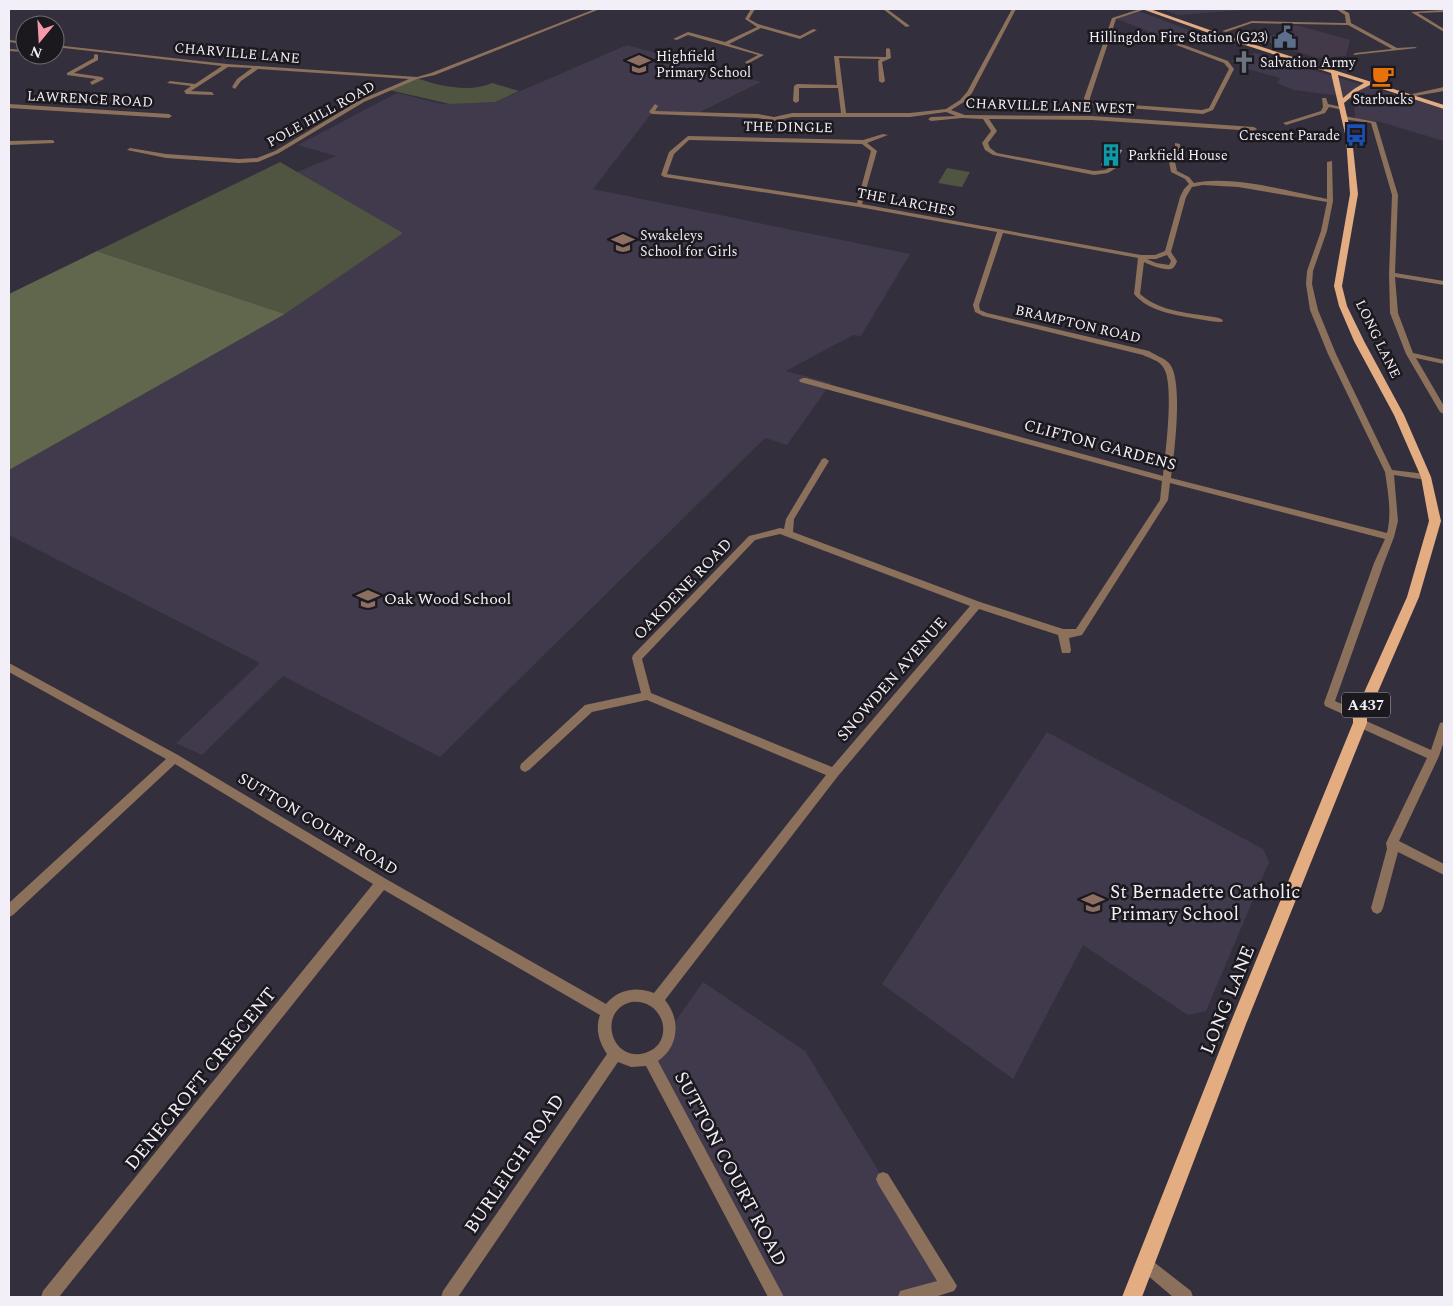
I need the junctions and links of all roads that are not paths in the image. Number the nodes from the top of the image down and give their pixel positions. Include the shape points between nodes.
1 (598, 9) edge
2 (753, 9) edge
3 (886, 9) edge
4 (1014, 9) edge
5 (1145, 9) edge
6 (1159, 9) edge
7 (1338, 9) edge
8 (1444, 11) edge
9 (1194, 24) junction
10 (1349, 24) junction
11 (762, 26) junction
12 (908, 26) dead end
13 (814, 30) dead end
14 (1444, 31) edge
15 (1224, 32) junction
16 (675, 39) dead end
17 (1165, 39) dead end
18 (725, 44) junction
19 (65, 47) edge
20 (1415, 48) dead end
21 (888, 49) dead end
22 (1397, 50) junction
23 (103, 52) junction
24 (65, 54) edge
25 (1355, 54) dead end
26 (96, 55) junction
27 (889, 58) junction
28 (747, 62) dead end
29 (227, 65) junction
30 (256, 67) junction
31 (1334, 73) junction
32 (417, 78) junction
33 (882, 81) dead end
34 (1358, 81) junction
35 (1371, 82) junction
36 (92, 83) dead end
37 (170, 83) dead end
38 (193, 85) junction
39 (235, 87) dead end
40 (840, 87) junction
41 (1444, 89) edge
42 (212, 94) dead end
43 (1416, 94) junction
44 (1324, 99) dead end
45 (796, 101) dead end
46 (1088, 103) junction
47 (1444, 103) edge
48 (1326, 105) junction
49 (9, 106) edge
50 (655, 106) dead end
51 (1344, 108) junction
52 (1444, 108) edge
53 (947, 110) junction
54 (844, 115) junction
55 (169, 116) dead end
56 (964, 117) junction
57 (985, 117) junction
58 (1092, 118) junction
59 (774, 119) junction
60 (931, 119) dead end
61 (1286, 123) dead end
62 (1254, 129) dead end
63 (885, 135) dead end
64 (772, 138) junction
65 (9, 142) edge
66 (52, 142) dead end
67 (863, 142) junction
68 (1177, 144) dead end
69 (130, 150) dead end
70 (1330, 162) dead end
71 (1114, 168) dead end
72 (664, 175) joint
73 (1192, 185) junction
74 (1330, 200) junction
75 (859, 205) junction
76 (1000, 232) junction
77 (1168, 252) junction
78 (1142, 257) junction
79 (1392, 274) junction
80 (1444, 283) edge
81 (1218, 320) dead end
82 (1410, 354) junction
83 (1444, 362) edge
84 (803, 380) dead end
85 (1444, 412) edge
86 (825, 460) dead end
87 (1389, 472) junction
88 (1426, 477) junction
89 (1168, 480) junction
90 (1440, 522) edge
91 (788, 534) junction
92 (1390, 537) junction
93 (977, 604) junction
94 (1063, 633) junction
95 (1066, 650) dead end
96 (9, 667) edge
97 (647, 696) junction
98 (1360, 720) junction
99 (1444, 726) edge
100 (1434, 756) junction
101 (174, 758) junction
102 (524, 767) dead end
103 (834, 772) junction
104 (1392, 844) junction
105 (1444, 870) edge
106 (382, 883) junction
107 (1377, 908) dead end
108 (9, 911) edge
109 (657, 1000) junction
110 (609, 1013) junction
111 (614, 1054) junction
112 (649, 1059) junction
113 (883, 1179) dead end
114 (1145, 1264) junction
115 (49, 1297) edge
116 (449, 1297) edge
117 (776, 1297) edge
118 (906, 1297) edge
119 (1132, 1297) edge
120 (1185, 1297) edge

1 - 32 street, POLE HILL ROAD
2 - 11 street via 747,19
3 - 12 street
4 - 53 street via 969,93
5 - 9 main road
5 - 46 street via 1114,18 1086,98
6 - 9 main road
7 - 10 street via 1347,14
8 - 14 street via 1413,12
9 - 15 main road
9 - 31 main road
10 - 15 street via 1252,22
10 - 22 street
11 - 13 street via 800,38
11 - 18 street
15 - 35 main road
16 - 18 street via 688,33
17 - 46 street via 1226,62 1232,69 1208,112
18 - 28 street via 762,55
19 - 23 street, CHARVILLE LANE
20 - 22 street
21 - 27 street
22 - 25 street
23 - 26 street
23 - 29 street, CHARVILLE LANE
24 - 26 street
26 - 36 street via 96,59 69,74 102,78
27 - 33 street via 880,61
27 - 40 street via 836,57
29 - 30 street, CHARVILLE LANE
29 - 38 street
30 - 32 street, CHARVILLE LANE
30 - 39 street
31 - 34 main road
31 - 51 main road, LONG LANE / A437
32 - 69 street, POLE HILL ROAD via 357,103 277,152 258,160 166,156
34 - 35 main road
34 - 51 main road via 1346,90
35 - 43 main road
35 - 51 main road
35 - 52 main road
37 - 38 street
38 - 42 street via 186,92
40 - 45 street via 797,86
40 - 54 street
41 - 43 street
43 - 47 main road
44 - 48 street
46 - 58 street
48 - 51 street
48 - 61 street via 1319,114
49 - 55 street, LAWRENCE ROAD
50 - 59 street, CHARVILLE LANE WEST via 652,112
51 - 79 street, LONG LANE via 1373,122 1395,196
51 - 88 main road, LONG LANE / A437 via 1354,194 1338,286 1359,341 1399,415
53 - 54 street, CHARVILLE LANE WEST via 910,115
53 - 56 street, CHARVILLE LANE WEST
54 - 59 street, CHARVILLE LANE WEST via 792,115
56 - 57 street, CHARVILLE LANE WEST
56 - 60 street
57 - 58 street, CHARVILLE LANE WEST
57 - 71 street via 994,131 985,143 987,149 995,154 1094,173
58 - 62 street, CHARVILLE LANE WEST
59 - 64 street
63 - 67 street
64 - 67 street, THE DINGLE
64 - 72 street, THE DINGLE via 688,138 671,153
65 - 66 street
67 - 75 street via 874,151
68 - 73 street via 1178,157 1172,162 1174,172 1187,178
70 - 74 street
72 - 75 street, THE LARCHES
73 - 74 street via 1218,183
73 - 77 street, THE LARCHES via 1183,197
74 - 87 street via 1308,284 1314,310 1332,354
75 - 76 street, THE LARCHES
76 - 78 street, THE LARCHES
76 - 89 street, BRAMPTON ROAD via 976,305 977,311 1146,353 1166,364 1172,377
77 - 78 street, THE LARCHES via 1156,257
77 - 78 street, THE LARCHES via 1174,261 1171,267 1153,265
78 - 81 street via 1136,294 1143,302
79 - 80 street
79 - 82 street, LONG LANE via 1394,313
82 - 83 street
82 - 85 street, LONG LANE
84 - 89 street, CLIFTON GARDENS
86 - 91 street via 790,519
87 - 88 street
87 - 92 street via 1394,521
88 - 90 main road, LONG LANE / A437
89 - 92 street, CLIFTON GARDENS
89 - 94 street via 1164,500 1079,632
90 - 98 main road, LONG LANE / A437 via 1413,597
91 - 93 street, OAKDENE ROAD
91 - 97 street, OAKDENE ROAD via 780,532 752,538 637,658
92 - 98 street via 1329,703
93 - 94 street
93 - 103 street, SNOWDEN AVENUE
94 - 95 street
96 - 101 street, SUTTON COURT ROAD
97 - 102 street via 589,708
97 - 103 street
98 - 100 street
98 - 114 main road, LONG LANE / A437
99 - 100 street
100 - 104 street
101 - 106 street, SUTTON COURT ROAD
101 - 108 street
103 - 109 street, SNOWDEN AVENUE
104 - 105 street
104 - 107 street
106 - 110 street, SUTTON COURT ROAD
106 - 115 street, DENECROFT CRESCENT
109 - 110 street via 633,995 622,1000
109 - 112 street via 667,1012 670,1029 663,1047
110 - 111 street via 605,1035
111 - 112 street via 633,1062
111 - 116 street, BURLEIGH ROAD
112 - 117 street, SUTTON COURT ROAD
113 - 118 street via 949,1286
114 - 119 main road, LONG LANE / A437
114 - 120 street

